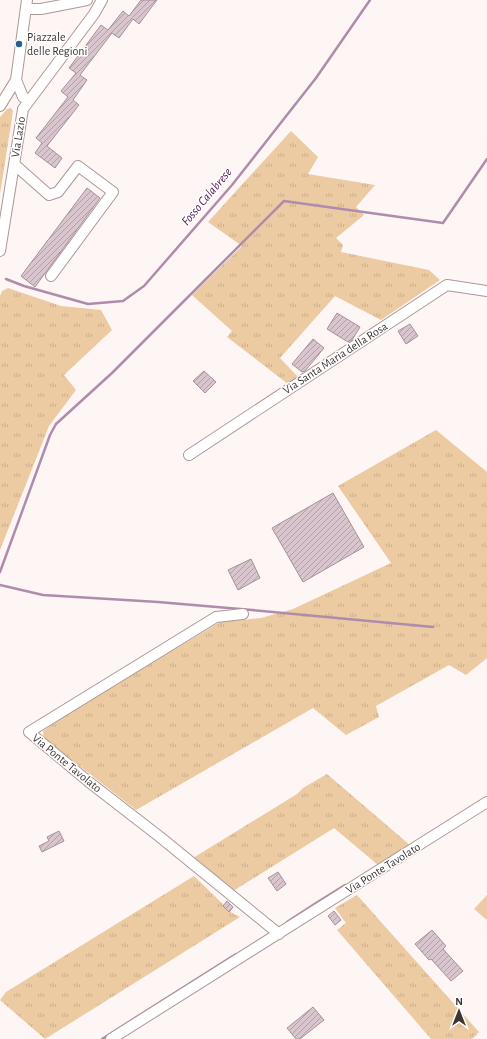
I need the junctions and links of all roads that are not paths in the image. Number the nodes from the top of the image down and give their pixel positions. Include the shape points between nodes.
1 (87, 0) edge
2 (102, 0) edge
3 (27, 5) edge
4 (14, 83) junction
5 (26, 98) junction
6 (0, 106) edge
7 (14, 164) junction
8 (0, 251) edge
9 (51, 276) dead end
10 (487, 291) edge
11 (189, 455) dead end
12 (243, 614) dead end
13 (487, 802) edge
14 (279, 934) junction
15 (111, 1039) edge

1 - 3 street via 42,9
2 - 5 street, Via Lazio via 94,14
3 - 4 street
4 - 5 street
4 - 6 street
5 - 7 street, Via Lazio
7 - 8 street, Via Lazio
7 - 9 street via 49,195 58,192 78,166 113,192
10 - 11 street, Via Santa Maria della Rosa via 447,284
12 - 14 street, Via Ponte Tavolato via 216,617 29,732
13 - 14 street, Via Ponte Tavolato
14 - 15 street, Via Ponte Tavolato

